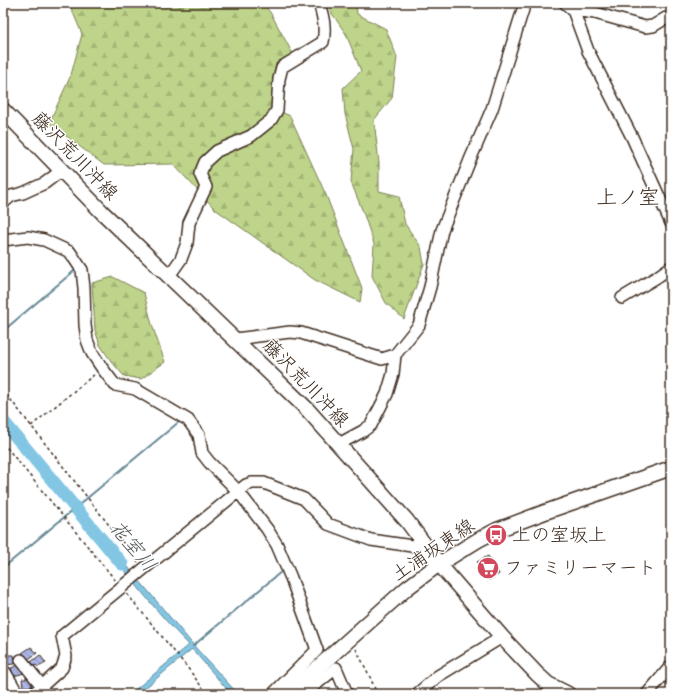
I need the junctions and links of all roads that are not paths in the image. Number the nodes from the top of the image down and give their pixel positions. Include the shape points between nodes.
1 (319, 3) edge
2 (525, 3) edge
3 (569, 7) edge
4 (671, 20) edge
5 (3, 110) edge
6 (62, 170) junction
7 (3, 203) edge
8 (671, 223) edge
9 (3, 240) edge
10 (671, 267) edge
11 (169, 276) junction
12 (622, 298) dead end
13 (235, 339) junction
14 (395, 355) junction
15 (339, 444) junction
16 (671, 468) edge
17 (238, 491) junction
18 (424, 542) junction
19 (439, 564) junction
20 (502, 637) junction
21 (21, 660) dead end
22 (671, 666) edge
23 (5, 672) dead end
24 (42, 686) junction
25 (18, 694) edge
26 (33, 694) edge
27 (273, 694) edge
28 (288, 694) edge
29 (304, 694) edge
30 (347, 694) edge
31 (417, 694) edge
32 (568, 694) edge
33 (647, 694) edge

1 - 11 street via 325,32 322,42 282,66 277,110 271,120 251,136 217,151 205,162 200,174 206,187 188,223 187,243 181,259
2 - 14 street via 492,109 442,230 419,325
3 - 4 street via 646,27 666,18
3 - 8 street
5 - 6 main road, 藤沢荒川沖線
6 - 7 street via 45,183 11,196
6 - 11 main road, 藤沢荒川沖線
9 - 17 street via 28,237 44,240 70,252 82,270 87,340 102,368 115,385 135,389 188,420 199,435 202,453
10 - 12 street
11 - 13 main road, 藤沢荒川沖線
13 - 14 street via 301,333 382,360
13 - 15 main road, 藤沢荒川沖線
14 - 15 street via 387,394 371,425
15 - 18 main road, 藤沢荒川沖線
16 - 19 main road, 土浦坂東線 via 497,530
17 - 18 street via 252,483 264,483 304,499 328,524 340,529 371,540 412,546
17 - 24 street via 62,636 65,662
17 - 27 street via 277,545 317,650
18 - 19 main road, 藤沢荒川沖線
19 - 20 main road, 藤沢荒川沖線
19 - 28 main road, 土浦坂東線 via 407,588
20 - 31 street via 438,676
20 - 32 main road, 藤沢荒川沖線 via 548,684
21 - 24 street
22 - 33 street
23 - 25 street
24 - 26 street
29 - 30 street via 336,668

